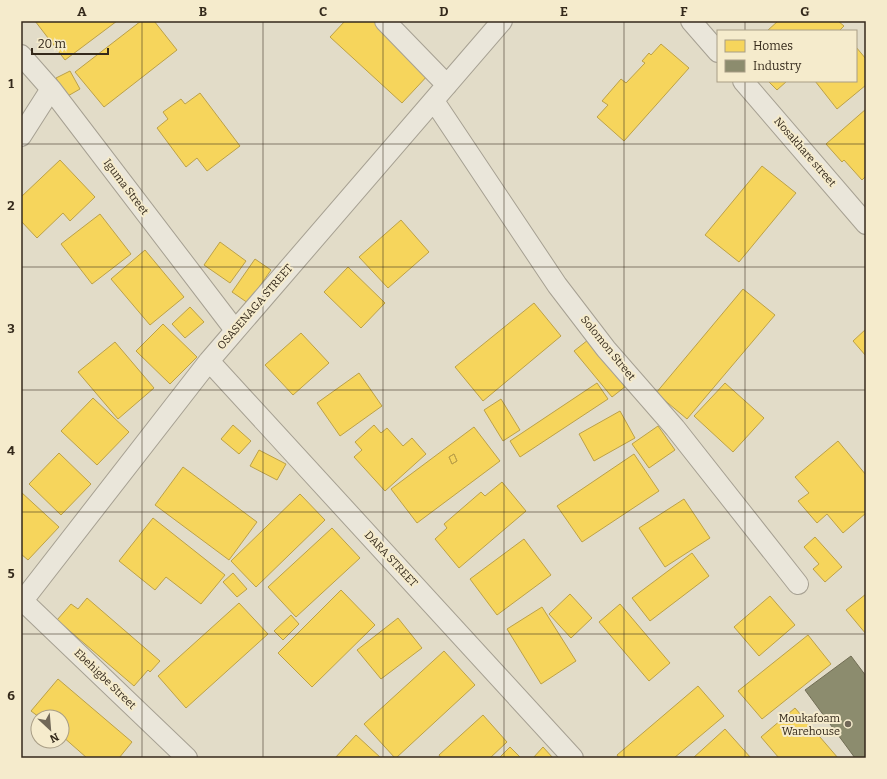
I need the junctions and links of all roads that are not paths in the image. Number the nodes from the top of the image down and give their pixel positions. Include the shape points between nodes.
1 (385, 21) edge
2 (502, 21) edge
3 (691, 21) edge
4 (717, 51) edge
5 (21, 55) edge
6 (744, 82) edge
7 (448, 85) junction
8 (51, 88) junction
9 (434, 101) junction
10 (21, 136) edge
11 (866, 224) edge
12 (235, 330) junction
13 (209, 361) junction
14 (798, 584) dead end
15 (22, 602) edge
16 (187, 758) edge
17 (573, 758) edge

1 - 7 street
2 - 7 street, OSASENAGA STREET
3 - 4 street
5 - 8 street, Iguma Street
6 - 11 street, Nosakhare street
7 - 9 street, OSASENAGA STREET
8 - 10 street
8 - 12 street, Iguma Street
9 - 12 street, OSASENAGA STREET
9 - 14 street, Solomon Street via 557,284
12 - 13 street, OSASENAGA STREET
13 - 15 street, OSASENAGA STREET
13 - 17 street, DARA STREET
15 - 16 street, Ebehigbe Street

